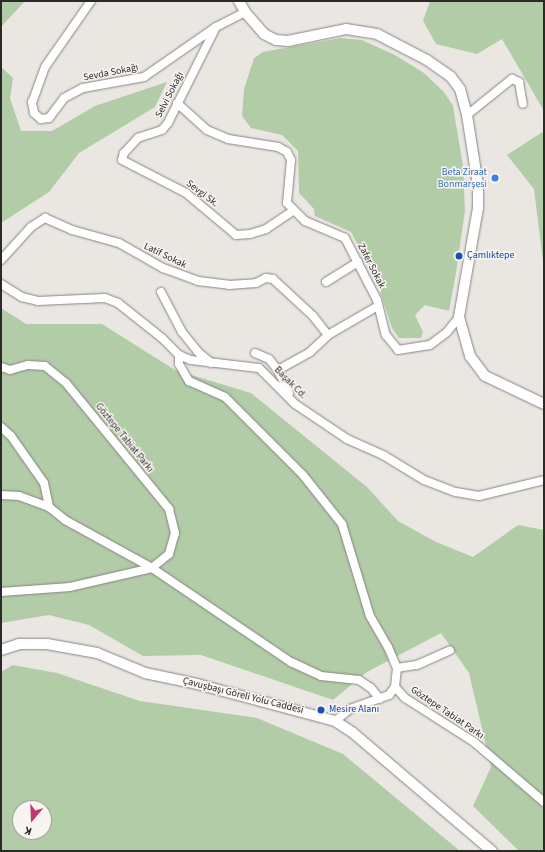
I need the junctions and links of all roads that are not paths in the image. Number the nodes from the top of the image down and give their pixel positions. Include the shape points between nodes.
1 (92, 1) edge
2 (239, 1) edge
3 (245, 12) junction
4 (216, 27) junction
5 (177, 103) junction
6 (523, 104) dead end
7 (467, 115) junction
8 (124, 153) joint
9 (293, 211) junction
10 (1, 260) edge
11 (358, 262) junction
12 (326, 282) dead end
13 (1, 284) edge
14 (161, 292) dead end
15 (378, 306) junction
16 (459, 317) junction
17 (328, 335) junction
18 (255, 353) dead end
19 (179, 355) junction
20 (212, 363) junction
21 (1, 367) edge
22 (278, 370) junction
23 (295, 404) junction
24 (544, 404) edge
25 (1, 427) edge
26 (544, 480) edge
27 (1, 495) edge
28 (49, 507) junction
29 (152, 568) junction
30 (1, 592) edge
31 (1, 650) edge
32 (450, 650) dead end
33 (396, 668) junction
34 (395, 687) junction
35 (380, 699) junction
36 (335, 721) junction
37 (544, 802) edge
38 (492, 851) edge

1 - 4 street, Sevda Sokağı via 65,35 39,80 32,102 34,113 41,119 49,118 64,98 83,88 144,77
2 - 3 main road
3 - 4 street, Sevda Sokağı
3 - 7 main road via 264,34 276,40 288,41 346,30 377,34 427,60 451,77 460,89
4 - 5 street, Selvi Sokağı
5 - 8 street, Selvi Sokağı via 162,130 138,138
5 - 9 street via 207,130 228,139 278,147 287,152 291,160 286,203
6 - 7 street via 519,82 512,79
7 - 16 main road via 478,185 478,208
8 - 9 street, Sevgi Sk. via 122,160 186,193 236,235 266,230
9 - 11 street, Zafer Sokak via 305,221 345,238
10 - 17 street, Latif Sokak via 31,227 46,218 72,230 119,243 163,268 198,282 256,284 266,278 273,279 313,316
11 - 12 street
11 - 15 street, Zafer Sokak
13 - 19 street, Başak Cd. via 22,297 38,301 105,298 118,303
14 - 20 street via 182,332 198,352
15 - 16 street, Zafer Sokak via 386,335 398,350 430,345 447,332
15 - 17 street
16 - 24 main road via 470,356 485,376
17 - 22 street via 310,352
18 - 22 street via 269,359
19 - 20 street, Başak Cd. via 191,360
19 - 33 street via 179,364 189,381 225,397 302,475 342,524 370,616 388,647
20 - 23 street, Başak Cd. via 259,368
21 - 29 street, Göztepe Tabiat Parkı via 10,370 28,365 45,366 66,383 169,509 175,533 169,554
22 - 23 street
23 - 26 street, Başak Cd. via 347,439 383,455 424,480 456,492 479,496
25 - 28 street via 11,436 44,483
27 - 28 street via 19,496
28 - 29 street via 65,520
29 - 30 street, Göztepe Tabiat Parkı via 70,587
29 - 35 street via 291,662 321,676 358,680 372,688
31 - 36 main road, Çavuşbaşı Göreli Yolu Caddesi via 19,644 47,644 97,653 144,673 197,684
32 - 33 street via 417,665
33 - 34 street
34 - 35 street via 389,695
34 - 37 street, Göztepe Tabiat Parkı via 405,698 474,742
35 - 36 street via 350,709
36 - 38 main road, Çavuşbaşı Göreli Yolu Caddesi via 352,732

